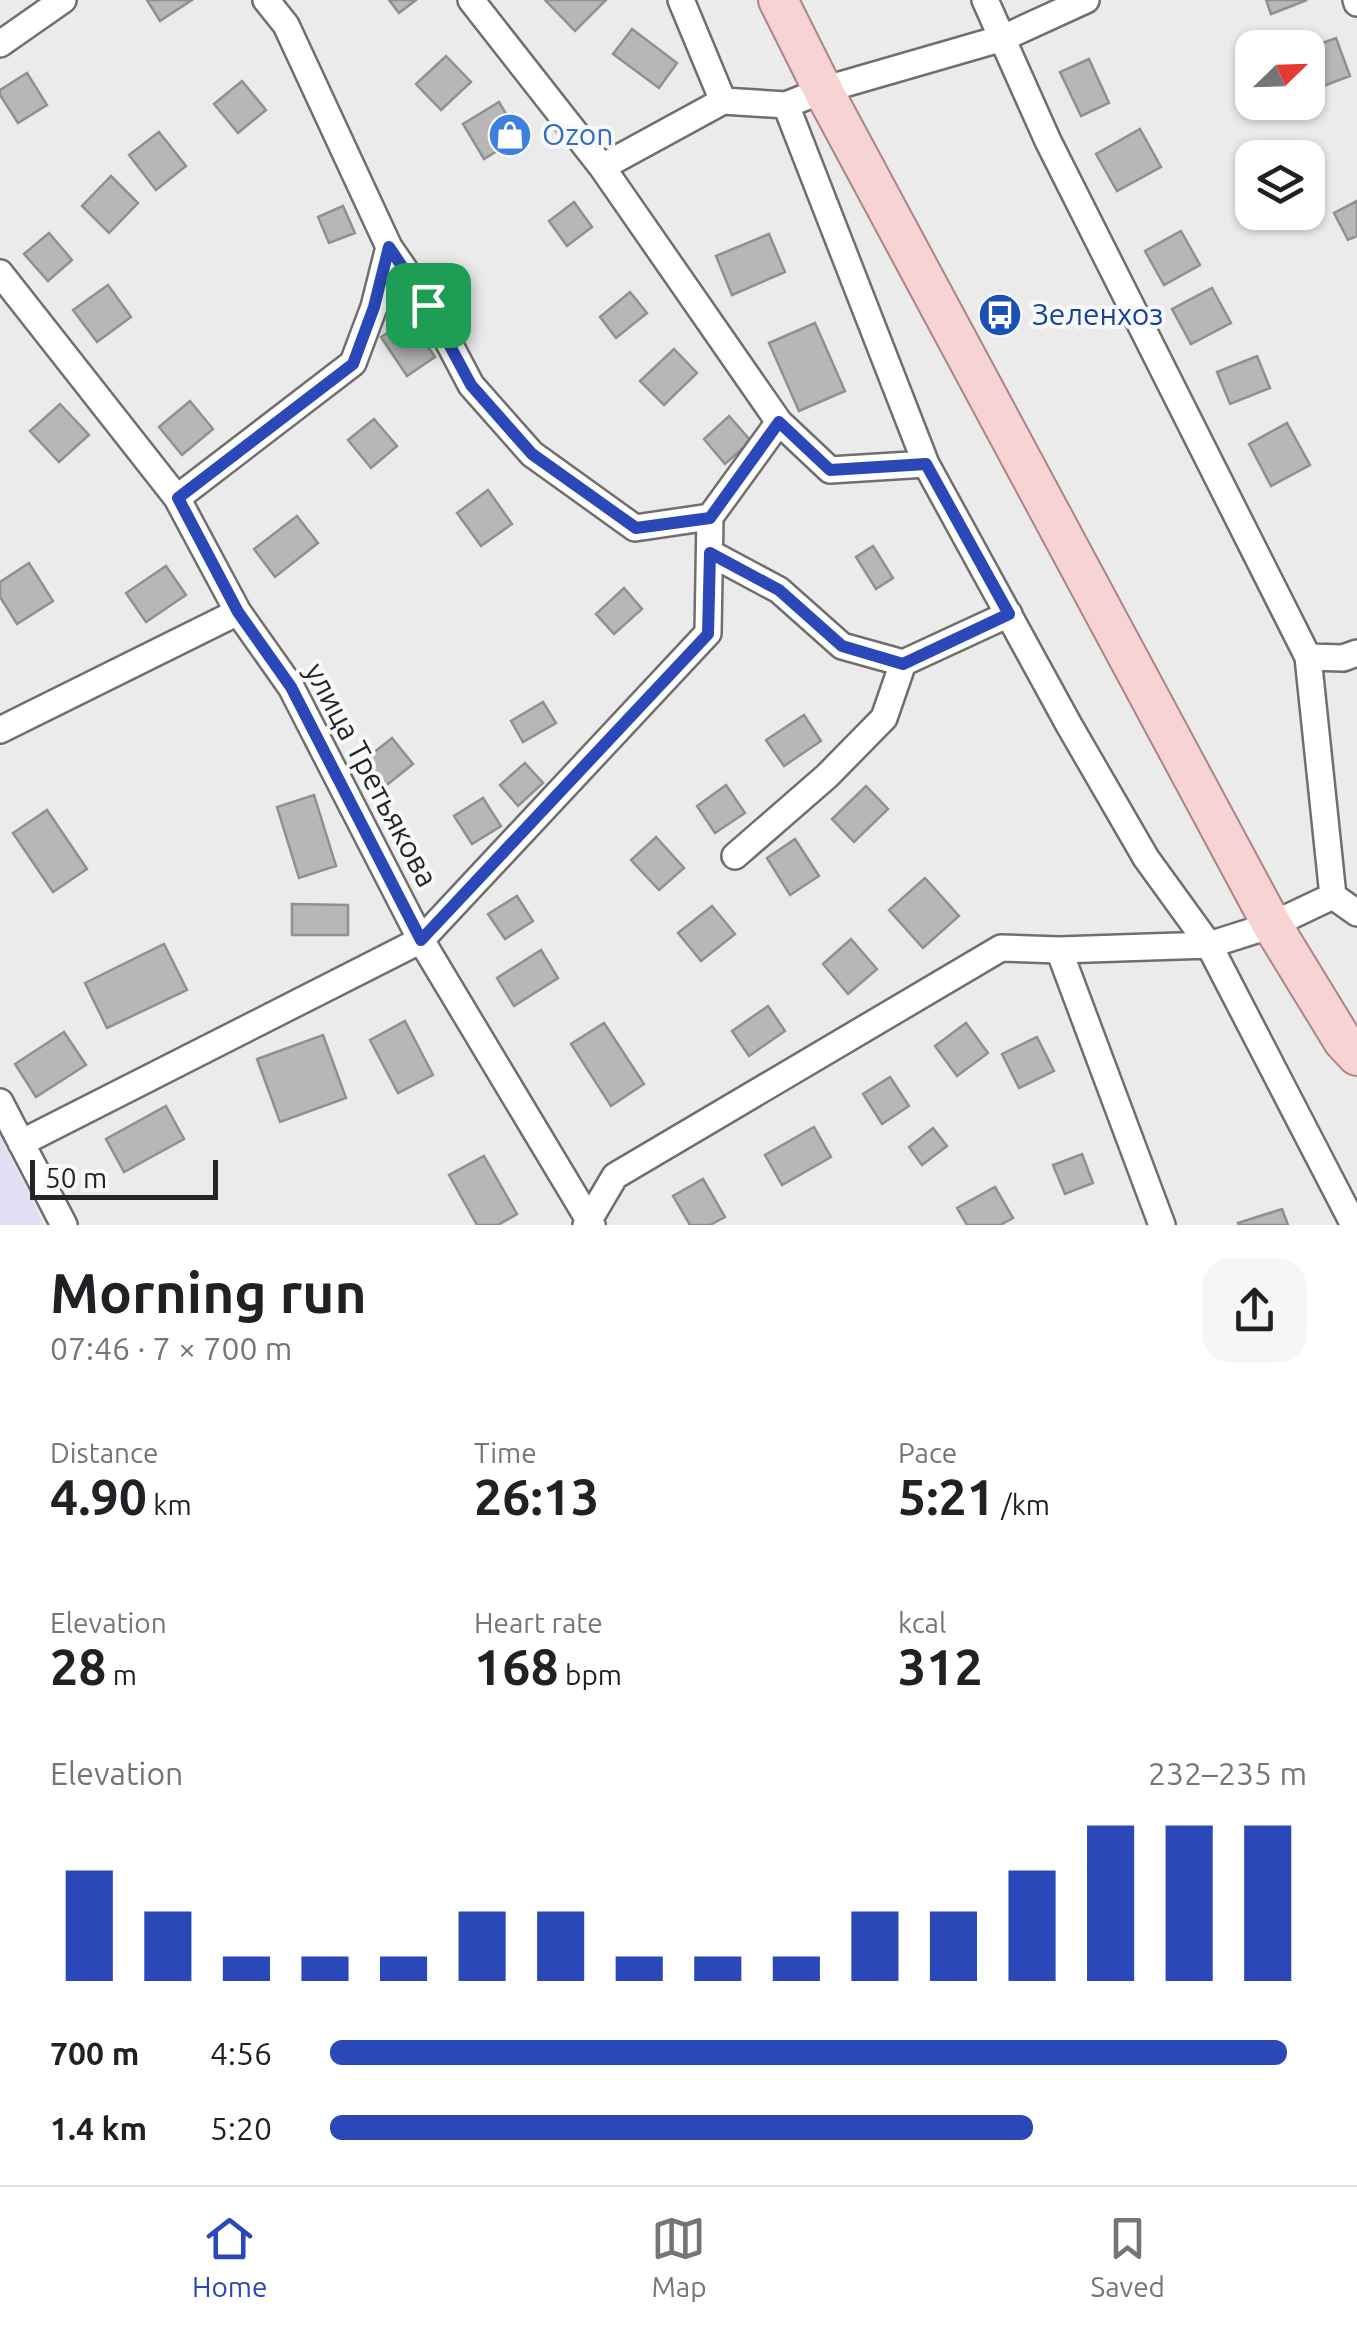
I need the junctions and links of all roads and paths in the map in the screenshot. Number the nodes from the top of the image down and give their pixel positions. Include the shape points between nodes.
1 (63, 0) edge
2 (266, 0) edge
3 (471, 0) edge
4 (681, 0) edge
5 (778, 0) edge
6 (985, 0) edge
7 (1086, 0) edge
8 (1003, 38) junction
9 (0, 44) edge
10 (822, 90) junction
11 (722, 101) junction
12 (786, 105) junction
13 (602, 167) junction
14 (389, 247) junction
15 (0, 273) edge
16 (779, 422) junction
17 (926, 464) junction
18 (178, 498) junction
19 (710, 518) junction
20 (710, 553) junction
21 (238, 612) junction
22 (1009, 614) junction
23 (1357, 653) edge
24 (1308, 657) junction
25 (903, 664) junction
26 (0, 730) edge
27 (735, 856) dead end
28 (1334, 896) junction
29 (1357, 913) edge
30 (1272, 925) junction
31 (421, 940) junction
32 (1210, 945) junction
33 (1059, 950) junction
34 (1357, 1056) edge
35 (0, 1102) edge
36 (21, 1143) junction
37 (589, 1223) edge
38 (64, 1225) edge
39 (1162, 1225) edge
40 (1354, 1225) edge

1 - 9 street
2 - 14 street via 286,25
3 - 13 street
4 - 11 street
5 - 10 main road
6 - 8 street
7 - 8 street
8 - 10 street
8 - 24 street
10 - 12 street
10 - 30 main road
11 - 12 street
11 - 13 street
12 - 17 street
13 - 16 street
14 - 18 street via 353,364
14 - 19 street via 471,385 532,454 636,528
15 - 18 street, улица Третьякова
16 - 17 street via 830,470
16 - 19 street
17 - 22 street
18 - 21 street, улица Третьякова
19 - 20 street
20 - 25 street via 779,590 842,646
20 - 31 street via 708,634
21 - 26 street
21 - 31 street, улица Третьякова via 291,687
22 - 25 street
22 - 32 street via 1146,858
23 - 24 street
24 - 28 street
25 - 27 street via 884,718
28 - 29 street
28 - 30 street
30 - 32 street
30 - 34 main road
31 - 36 street
31 - 37 street, улица Третьякова
32 - 33 street
32 - 40 street
33 - 37 street via 1000,948 615,1176
33 - 39 street
35 - 36 street
36 - 38 street

